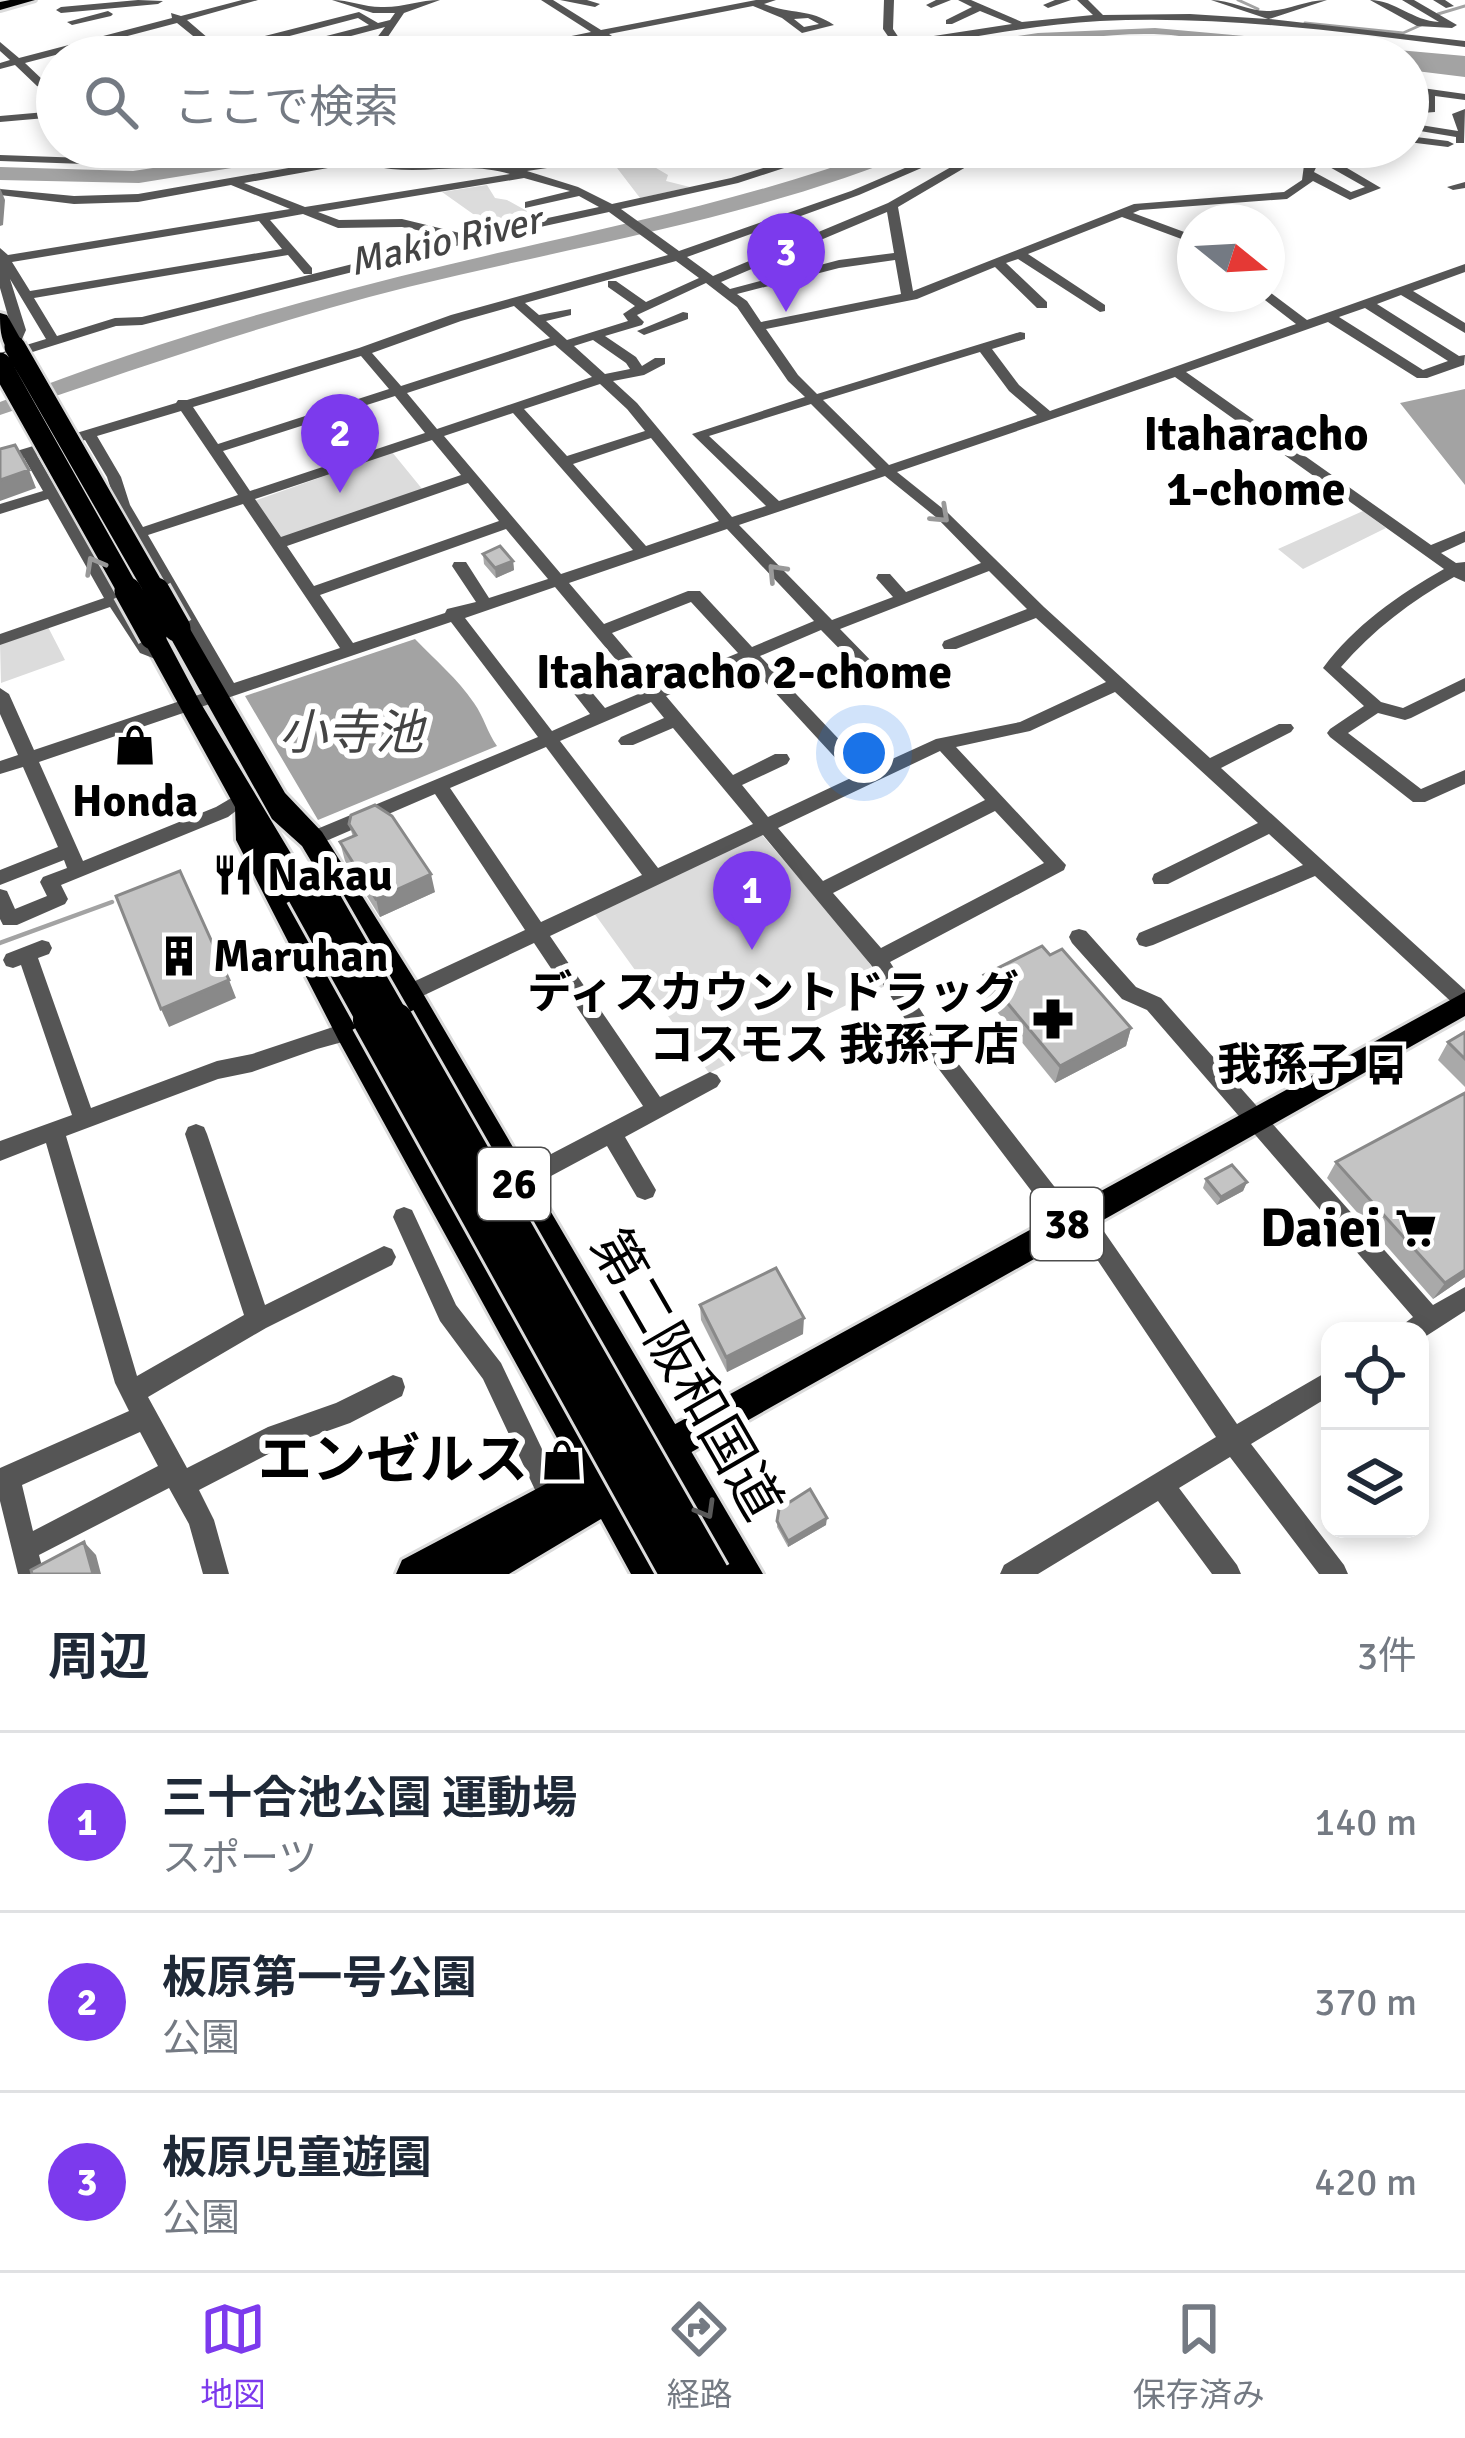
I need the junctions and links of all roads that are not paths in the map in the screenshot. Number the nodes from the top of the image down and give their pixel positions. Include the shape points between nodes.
1 (29, 0) edge
2 (51, 0) edge
3 (253, 0) edge
4 (337, 0) edge
5 (435, 0) edge
6 (565, 0) edge
7 (771, 0) edge
8 (889, 0) edge
9 (946, 0) edge
10 (963, 0) edge
11 (1066, 0) edge
12 (1082, 0) edge
13 (1216, 0) edge
14 (1304, 0) edge
15 (1322, 0) edge
16 (1375, 0) edge
17 (159, 1) edge
18 (549, 2) edge
19 (1412, 2) edge
20 (591, 3) edge
21 (754, 3) junction
22 (380, 4) edge
23 (613, 4) dead end
24 (729, 4) edge
25 (931, 5) dead end
26 (0, 6) edge
27 (980, 7) junction
28 (1283, 8) junction
29 (406, 9) edge
30 (61, 10) junction
31 (1055, 10) junction
32 (1393, 10) junction
33 (1098, 13) junction
34 (1263, 13) junction
35 (785, 16) dead end
36 (1007, 19) junction
37 (182, 21) junction
38 (72, 22) junction
39 (949, 22) dead end
40 (1289, 24) junction
41 (970, 25) dead end
42 (1022, 25) junction
43 (377, 26) junction
44 (1378, 33) junction
45 (596, 34) junction
46 (82, 36) edge
47 (124, 36) edge
48 (200, 36) edge
49 (278, 36) edge
50 (339, 36) edge
51 (384, 36) edge
52 (585, 36) edge
53 (600, 36) edge
54 (893, 36) edge
55 (950, 36) edge
56 (1402, 36) edge
57 (1444, 36) dead end
58 (1429, 39) edge
59 (0, 44) edge
60 (1465, 44) edge
61 (36, 58) edge
62 (18, 62) junction
63 (0, 66) edge
64 (36, 79) edge
65 (1429, 90) edge
66 (1429, 92) joint
67 (1465, 95) edge
68 (1429, 110) edge
69 (1465, 112) edge
70 (36, 116) edge
71 (0, 119) edge
72 (1429, 132) edge
73 (1429, 140) edge
74 (1461, 141) edge
75 (0, 158) edge
76 (36, 159) edge
77 (1465, 159) edge
78 (301, 168) edge
79 (373, 168) edge
80 (506, 168) edge
81 (543, 168) edge
82 (775, 168) edge
83 (914, 168) edge
84 (958, 168) edge
85 (1312, 168) edge
86 (1346, 168) edge
87 (522, 172) junction
88 (1309, 173) junction
89 (230, 183) junction
90 (581, 192) junction
91 (0, 193) edge
92 (386, 198) junction
93 (533, 202) dead end
94 (892, 206) junction
95 (615, 210) junction
96 (304, 211) junction
97 (1122, 213) junction
98 (262, 218) junction
99 (1177, 233) edge
100 (471, 238) junction
101 (290, 251) junction
102 (671, 254) junction
103 (1019, 254) junction
104 (899, 256) junction
105 (1, 260) edge
106 (998, 263) junction
107 (349, 268) junction
108 (1465, 268) edge
109 (308, 271) junction
110 (709, 280) junction
111 (612, 284) dead end
112 (1065, 285) junction
113 (1402, 290) junction
114 (728, 293) junction
115 (1029, 293) junction
116 (27, 295) junction
117 (908, 297) junction
118 (516, 301) junction
119 (1366, 303) junction
120 (199, 305) junction
121 (1042, 305) dead end
122 (645, 307) junction
123 (1100, 308) dead end
124 (1285, 309) edge
125 (566, 312) dead end
126 (683, 316) dead end
127 (1328, 316) junction
128 (0, 319) edge
129 (536, 320) junction
130 (1304, 324) junction
131 (760, 326) junction
132 (1465, 329) edge
133 (642, 330) junction
134 (595, 336) junction
135 (1020, 336) dead end
136 (52, 339) junction
137 (558, 344) junction
138 (984, 348) junction
139 (364, 351) junction
140 (7, 353) edge
141 (1462, 360) edge
142 (659, 361) dead end
143 (639, 372) junction
144 (1178, 372) junction
145 (602, 381) junction
146 (399, 391) junction
147 (813, 400) junction
148 (183, 403) junction
149 (516, 407) junction
150 (1047, 416) junction
151 (652, 433) junction
152 (88, 434) junction
153 (435, 435) junction
154 (215, 449) junction
155 (28, 452) junction
156 (0, 461) edge
157 (564, 462) junction
158 (887, 469) junction
159 (471, 476) junction
160 (49, 494) junction
161 (246, 497) junction
162 (777, 508) junction
163 (0, 509) edge
164 (510, 522) junction
165 (728, 522) junction
166 (140, 532) junction
167 (1465, 536) edge
168 (279, 543) junction
169 (641, 550) junction
170 (1430, 552) junction
171 (990, 565) junction
172 (460, 566) dead end
173 (1462, 570) edge
174 (559, 578) junction
175 (884, 578) dead end
176 (312, 592) junction
177 (902, 597) junction
178 (113, 600) junction
179 (484, 602) junction
180 (1038, 610) junction
181 (453, 613) junction
182 (826, 625) junction
183 (603, 630) junction
184 (0, 640) edge
185 (164, 640) junction
186 (950, 645) dead end
187 (348, 649) junction
188 (750, 655) junction
189 (873, 673) dead end
190 (574, 682) dead end
191 (1117, 684) junction
192 (1465, 684) edge
193 (215, 693) junction
194 (0, 694) edge
195 (657, 695) junction
196 (187, 704) junction
197 (1375, 706) junction
198 (602, 717) junction
199 (678, 719) junction
200 (1278, 735) dead end
201 (550, 739) junction
202 (627, 741) dead end
203 (942, 743) junction
204 (28, 758) junction
205 (781, 759) dead end
206 (1207, 766) junction
207 (0, 768) edge
208 (1465, 777) edge
209 (865, 779) junction
210 (731, 782) junction
211 (438, 785) junction
212 (256, 799) junction
213 (996, 803) junction
214 (766, 825) junction
215 (1271, 826) junction
216 (312, 839) junction
217 (69, 850) junction
218 (1316, 866) junction
219 (78, 871) junction
220 (0, 878) edge
221 (655, 878) junction
222 (1161, 879) dead end
223 (821, 890) junction
224 (311, 891) junction
225 (0, 896) edge
226 (1151, 932) dead end
227 (538, 933) junction
228 (1079, 937) dead end
229 (27, 954) dead end
230 (878, 959) junction
231 (407, 994) junction
232 (1465, 1003) edge
233 (350, 1032) junction
234 (710, 1081) dead end
235 (656, 1108) junction
236 (84, 1119) junction
237 (1257, 1119) junction
238 (54, 1132) junction
239 (196, 1134) dead end
240 (612, 1134) junction
241 (0, 1151) edge
242 (514, 1184) junction
243 (645, 1190) dead end
244 (404, 1217) dead end
245 (1069, 1222) junction
246 (384, 1257) dead end
247 (1465, 1298) edge
248 (258, 1320) junction
249 (1420, 1322) edge
250 (1427, 1322) edge
251 (393, 1387) dead end
252 (1321, 1388) edge
253 (135, 1391) junction
254 (146, 1416) junction
255 (1234, 1442) junction
256 (669, 1446) junction
257 (176, 1479) junction
258 (4, 1480) edge
259 (1161, 1484) junction
260 (606, 1485) junction
261 (554, 1500) junction
262 (28, 1562) edge
263 (216, 1574) edge
264 (416, 1574) edge
265 (471, 1574) edge
266 (653, 1574) edge
267 (677, 1574) edge
268 (712, 1574) edge
269 (743, 1574) edge
270 (1013, 1574) edge
271 (1228, 1574) edge
272 (1335, 1574) edge

1 - 26 main road
2 - 30 street
3 - 37 street
4 - 22 street
5 - 29 street
6 - 18 street
6 - 20 street
7 - 21 street
8 - 54 street
9 - 25 street
10 - 27 street
11 - 31 street via 1048,5
12 - 33 street
13 - 34 street
14 - 28 street
15 - 28 street
16 - 32 street
17 - 30 street
17 - 37 street
17 - 38 street
18 - 45 street
19 - 32 street
19 - 32 street via 1452,25 1420,24
20 - 23 street
21 - 24 street
21 - 35 street
22 - 29 street
24 - 45 street
27 - 36 street
27 - 39 street
28 - 34 street
29 - 43 street
29 - 51 street
30 - 38 street
31 - 33 street
31 - 36 street
33 - 40 street
33 - 42 street
34 - 40 street
36 - 41 street
36 - 42 street
37 - 47 street
37 - 48 street
38 - 46 street
40 - 44 street
42 - 55 street
43 - 49 street via 359,15
43 - 50 street
44 - 56 street
44 - 57 street
45 - 52 street
45 - 53 street
58 - 60 street
59 - 62 street
61 - 62 street
62 - 63 street
62 - 64 street
65 - 67 street
66 - 67 street
66 - 68 street
69 - 74 street via 1457,114
70 - 71 street
72 - 74 street
73 - 74 street
74 - 77 street via 1447,152
75 - 76 street
78 - 89 street
79 - 92 street
80 - 87 street
81 - 87 street
82 - 95 street
83 - 102 street
84 - 94 street
85 - 88 street
86 - 88 street via 1375,188 1350,196
87 - 90 street
87 - 92 street
88 - 97 street via 1281,196
89 - 91 street via 125,205 70,206
89 - 96 street
90 - 93 street
90 - 95 street
92 - 96 street
94 - 104 street
94 - 110 street
95 - 100 street
95 - 102 street
96 - 98 street
96 - 100 street via 338,224 402,223
97 - 99 street
97 - 103 street
98 - 101 street
98 - 105 street
100 - 107 street
101 - 109 street
101 - 116 street
102 - 110 street
102 - 118 street
103 - 106 street
103 - 112 street
104 - 114 street
104 - 117 street
105 - 116 street
105 - 140 street via 19,330
106 - 115 street
106 - 117 street
107 - 109 street
107 - 120 street
108 - 113 street
109 - 120 street
110 - 114 street
110 - 122 street
111 - 122 street
112 - 115 street
112 - 123 street
113 - 119 street
113 - 132 street
114 - 131 street
115 - 121 street
116 - 136 street
117 - 131 street
118 - 129 street
118 - 139 street
119 - 127 street
119 - 141 street
120 - 136 street
122 - 133 street via 628,314
124 - 130 street
125 - 129 street
126 - 133 street
127 - 130 street
127 - 141 street via 1422,375
128 - 140 highway, 26
129 - 137 street
130 - 144 street
131 - 147 street
133 - 134 street
134 - 137 street
134 - 143 street
135 - 138 street
136 - 140 street
137 - 145 street
137 - 146 street
138 - 147 street
138 - 150 street
139 - 146 street
139 - 148 street
140 - 185 highway, 26, bridge
142 - 143 street
143 - 145 street
144 - 150 street
144 - 170 street
145 - 149 street
145 - 151 street
146 - 153 street
146 - 154 street
147 - 158 street
147 - 162 street via 699,434
148 - 152 street
148 - 154 street
149 - 153 street
149 - 157 street
150 - 158 street
151 - 157 street
151 - 165 street
152 - 155 street
152 - 166 street
153 - 159 street
153 - 161 street
154 - 161 street
155 - 156 street
155 - 160 street
157 - 169 street
158 - 162 street
158 -> 171 street
159 - 164 street
159 - 168 street
160 - 163 street
178 -> 160 street
161 - 166 street
161 - 168 street
162 - 165 street
164 - 174 street
164 - 176 street
165 - 169 street
182 -> 165 street
166 - 193 street via 226,684
167 - 170 street
168 - 176 street
169 - 174 street
170 - 173 street
171 - 177 street
171 - 180 street
172 - 179 street
173 - 197 street via 1420,588 1331,668
174 - 179 street
174 - 183 street
175 - 177 street
176 - 187 street
177 - 182 street
178 - 184 street
178 - 185 street via 146,649
179 - 181 street
180 - 186 street
180 - 191 street
181 - 187 street
181 - 201 street
182 - 188 street
182 - 189 street
183 - 188 street via 694,595
183 - 195 street
185 - 193 highway, 26
185 - 196 highway, 26
187 - 193 street
188 - 195 street
188 - 209 street
190 - 198 street
191 - 203 street via 1024,727
191 - 206 street
192 - 197 street via 1405,714
193 - 196 street
193 - 212 highway, 26
194 - 204 street
195 - 198 street
195 - 199 street
196 - 204 street
196 - 212 highway, 26
197 - 208 street via 1336,733 1419,797
198 - 201 street
199 - 202 street
199 - 210 street
200 - 206 street
201 - 211 street
201 - 221 street
203 - 209 street
203 - 213 street
204 - 207 street
204 - 217 street
205 - 210 street
206 - 215 street
209 - 214 street
210 - 214 street
211 - 216 street
211 - 227 street
212 - 216 highway, 第二阪和国道 / 26
212 - 219 street
212 - 224 highway, 26
212 - 233 highway, 26 via 250,840
213 - 223 street
213 - 230 street via 1057,865
214 - 221 street
214 - 223 street
215 - 218 street
215 - 222 street
216 - 231 highway, 第二阪和国道 / 26
217 - 219 street
217 - 220 street
218 - 226 street via 1251,885
218 - 232 street
219 - 225 street via 50,882 58,899 10,920
221 - 227 street
223 - 230 street
224 - 267 highway, 26, bridge
224 - 268 highway, 26, bridge
227 - 231 street
227 - 235 street
228 - 237 street via 1129,993 1154,1004
229 - 236 street via 67,1042
230 - 245 street via 932,1045
231 - 242 highway, 第二阪和国道 / 26
232 - 237 main road, 38
233 - 236 street
233 - 260 highway, 26
234 - 235 street
235 - 240 street
236 - 238 street
237 - 245 main road, 38
237 - 249 street
238 - 241 street
238 - 253 street
239 - 248 street via 244,1244
240 - 242 street
240 - 243 street
242 - 256 highway, 第二阪和国道 / 26
244 - 261 street via 448,1313 492,1371
245 - 255 street via 1086,1224
245 - 256 main road, 38
246 - 248 street
247 - 250 street
248 - 253 street
251 - 257 street
252 - 255 street
253 - 254 street
254 - 257 street
254 - 258 street
255 - 259 street
255 - 272 street
256 - 260 highway
256 -> 269 highway, 第二阪和国道 / 26
257 - 262 street
257 - 263 street via 201,1520
258 - 262 street
259 - 270 street
259 - 271 street
260 - 261 highway
260 - 265 highway via 583,1510
260 - 266 highway, 26
261 - 264 highway

